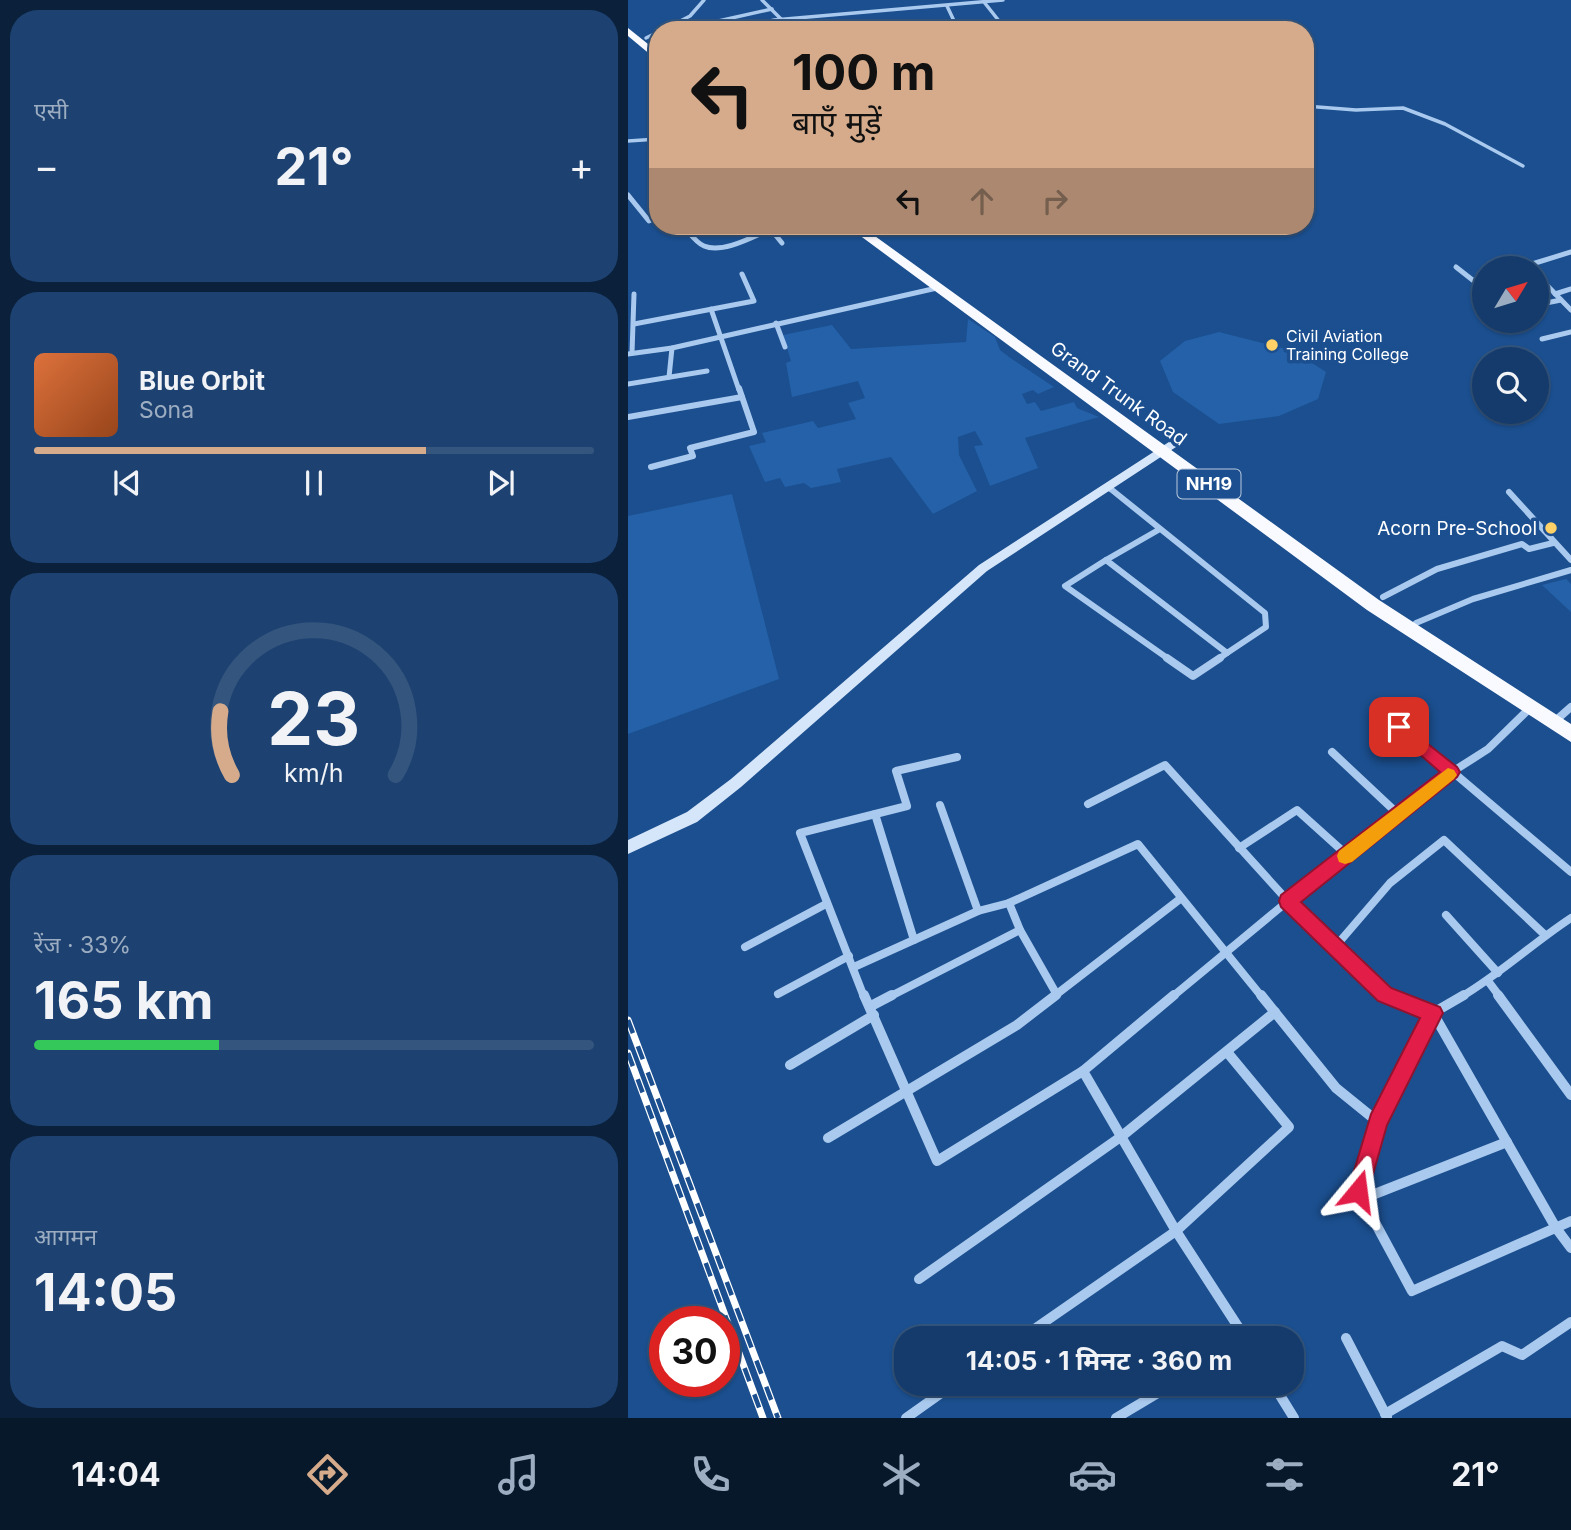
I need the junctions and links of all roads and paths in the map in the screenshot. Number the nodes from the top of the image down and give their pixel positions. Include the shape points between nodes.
1 (704, 0) edge
2 (763, 0) edge
3 (926, 0) edge
4 (1003, 0) edge
5 (984, 2) junction
6 (947, 6) junction
7 (930, 7) junction
8 (772, 9) junction
9 (781, 20) junction
10 (680, 21) edge
11 (718, 21) edge
12 (777, 21) edge
13 (954, 21) edge
14 (999, 21) edge
15 (628, 22) edge
16 (628, 31) edge
17 (649, 36) edge
18 (646, 38) junction
19 (649, 40) edge
20 (649, 50) edge
21 (1314, 107) edge
22 (649, 140) edge
23 (628, 141) edge
24 (1523, 166) dead end
25 (628, 195) edge
26 (649, 221) edge
27 (691, 235) edge
28 (750, 235) edge
29 (775, 235) edge
30 (865, 235) edge
31 (878, 235) edge
32 (781, 243) dead end
33 (1571, 252) edge
34 (1549, 259) edge
35 (1456, 267) dead end
36 (742, 274) dead end
37 (1472, 280) edge
38 (937, 288) junction
39 (1549, 288) edge
40 (1571, 289) edge
41 (634, 294) dead end
42 (1555, 294) junction
43 (1561, 300) junction
44 (1549, 302) edge
45 (711, 309) junction
46 (1571, 310) edge
47 (776, 323) junction
48 (634, 324) junction
49 (1571, 332) edge
50 (721, 336) junction
51 (1542, 338) dead end
52 (785, 347) dead end
53 (672, 348) junction
54 (630, 354) edge
55 (707, 371) dead end
56 (669, 377) junction
57 (628, 384) edge
58 (742, 397) junction
59 (628, 417) edge
60 (1168, 447) junction
61 (651, 467) dead end
62 (1107, 487) junction
63 (1509, 492) dead end
64 (1160, 530) junction
65 (1553, 543) junction
66 (1571, 560) edge
67 (1106, 561) junction
68 (1571, 570) edge
69 (1383, 597) junction
70 (1416, 623) junction
71 (1227, 653) junction
72 (1530, 708) junction
73 (1382, 712) dead end
74 (1564, 717) edge
75 (1571, 734) edge
76 (1332, 752) dead end
77 (957, 757) dead end
78 (1452, 772) junction
79 (1088, 804) dead end
80 (940, 805) dead end
81 (875, 814) junction
82 (1398, 814) junction
83 (629, 847) edge
84 (1239, 848) junction
85 (1347, 855) junction
86 (1571, 872) edge
87 (1180, 899) junction
88 (1288, 901) junction
89 (1009, 902) junction
90 (826, 904) junction
91 (979, 911) junction
92 (1446, 915) dead end
93 (1571, 918) edge
94 (1020, 930) junction
95 (1545, 934) junction
96 (914, 940) junction
97 (745, 947) dead end
98 (1335, 947) junction
99 (1226, 951) junction
100 (849, 956) junction
101 (854, 967) junction
102 (1498, 973) junction
103 (1488, 981) junction
104 (778, 994) dead end
105 (1057, 995) junction
106 (872, 1011) junction
107 (1275, 1012) junction
108 (1433, 1013) junction
109 (1227, 1052) junction
110 (790, 1065) dead end
111 (1084, 1071) junction
112 (905, 1093) junction
113 (1571, 1094) edge
114 (1378, 1122) junction
115 (1122, 1136) junction
116 (828, 1139) dead end
117 (1507, 1142) junction
118 (1362, 1199) junction
119 (1571, 1221) edge
120 (1556, 1228) junction
121 (1176, 1231) junction
122 (1571, 1248) edge
123 (919, 1279) dead end
124 (1571, 1322) edge
125 (1039, 1326) edge
126 (1238, 1326) edge
127 (1346, 1338) dead end
128 (937, 1396) edge
129 (1153, 1396) edge
130 (1280, 1396) edge
131 (1386, 1416) edge
132 (906, 1418) edge
133 (1116, 1418) edge
134 (1294, 1418) edge

1 - 10 street
2 - 8 street
3 - 7 street
4 - 5 street
5 - 6 street
5 - 14 street
6 - 7 street
6 - 13 street
7 - 9 street
8 - 9 street
8 - 11 street
9 - 12 street
15 - 18 highway
16 - 20 highway
17 - 18 street
18 - 19 highway
21 - 24 street via 1403,108 1445,124
22 - 23 street
25 - 26 street
27 - 28 street via 710,247
29 - 32 street
30 - 38 highway, Grand Trunk Road / NH19
31 - 60 highway, Grand Trunk Road / NH19
33 - 34 street
35 - 37 street
36 - 45 street via 754,301
38 - 47 street
38 - 60 highway, Grand Trunk Road / NH19
39 - 42 street
40 - 42 street
41 - 48 street
42 - 43 street
43 - 44 street
43 - 46 street
45 - 48 street
45 - 50 street
47 - 50 street
47 - 52 street
48 - 54 street
49 - 51 street
50 - 53 street
50 - 58 street
53 - 54 street
53 - 56 street
55 - 56 street
56 - 57 street
58 - 59 street
58 - 61 street via 754,432 690,448 693,456
60 - 62 main road
60 - 69 highway, Grand Trunk Road / NH19
60 - 72 highway, Grand Trunk Road / NH19 via 1374,605
62 - 64 street
62 - 83 main road via 983,568 693,817
63 - 65 street
64 - 67 street
64 - 71 street via 1265,613 1266,627
65 - 66 street
65 - 69 street via 1529,549 1522,544 1437,569
67 - 71 street
67 - 71 street via 1065,586 1193,676
68 - 70 street via 1473,599
69 - 70 highway, Grand Trunk Road / NH19
70 - 74 highway, Grand Trunk Road / NH19
72 - 74 highway, Grand Trunk Road / NH19
72 - 78 street via 1488,749
73 - 78 street
74 - 75 highway, Grand Trunk Road / NH19
76 - 82 street
77 - 81 street via 896,771 907,806
78 - 82 street
78 - 86 street
79 - 84 street via 1165,765
80 - 91 street
81 - 90 street via 800,833
81 - 96 street
82 - 85 street
84 - 85 street via 1297,810
84 - 88 street
85 - 88 street
87 - 89 street via 1138,844
87 - 99 street
87 - 105 street
88 - 98 street
88 - 99 street
89 - 91 street
89 - 94 street
90 - 97 street
90 - 100 street
91 - 96 street
92 - 102 street
93 - 95 street
94 - 105 street
94 - 106 street
95 - 98 street via 1445,839 1390,883
95 - 102 street
96 - 101 street
98 - 108 street via 1385,994
99 - 107 street
99 - 111 street
100 - 101 street
100 - 104 street
101 - 106 street
102 - 103 street
103 - 108 street
103 - 113 street
105 - 112 street via 1017,1026
106 - 110 street
106 - 112 street
107 - 109 street
107 - 114 street via 1336,1088
108 - 114 street
108 - 117 street
109 - 115 street
109 - 121 street via 1289,1127
111 - 112 street via 937,1161
111 - 115 street
112 - 116 street
114 - 118 street via 1358,1191
115 - 121 street
115 - 123 street
117 - 118 street
117 - 120 street
118 - 120 street via 1412,1291
119 - 120 street
120 - 122 street
121 - 125 street
121 - 126 street
124 - 131 street via 1522,1355 1502,1346
127 - 131 street
128 - 132 street
129 - 133 street
130 - 134 street

